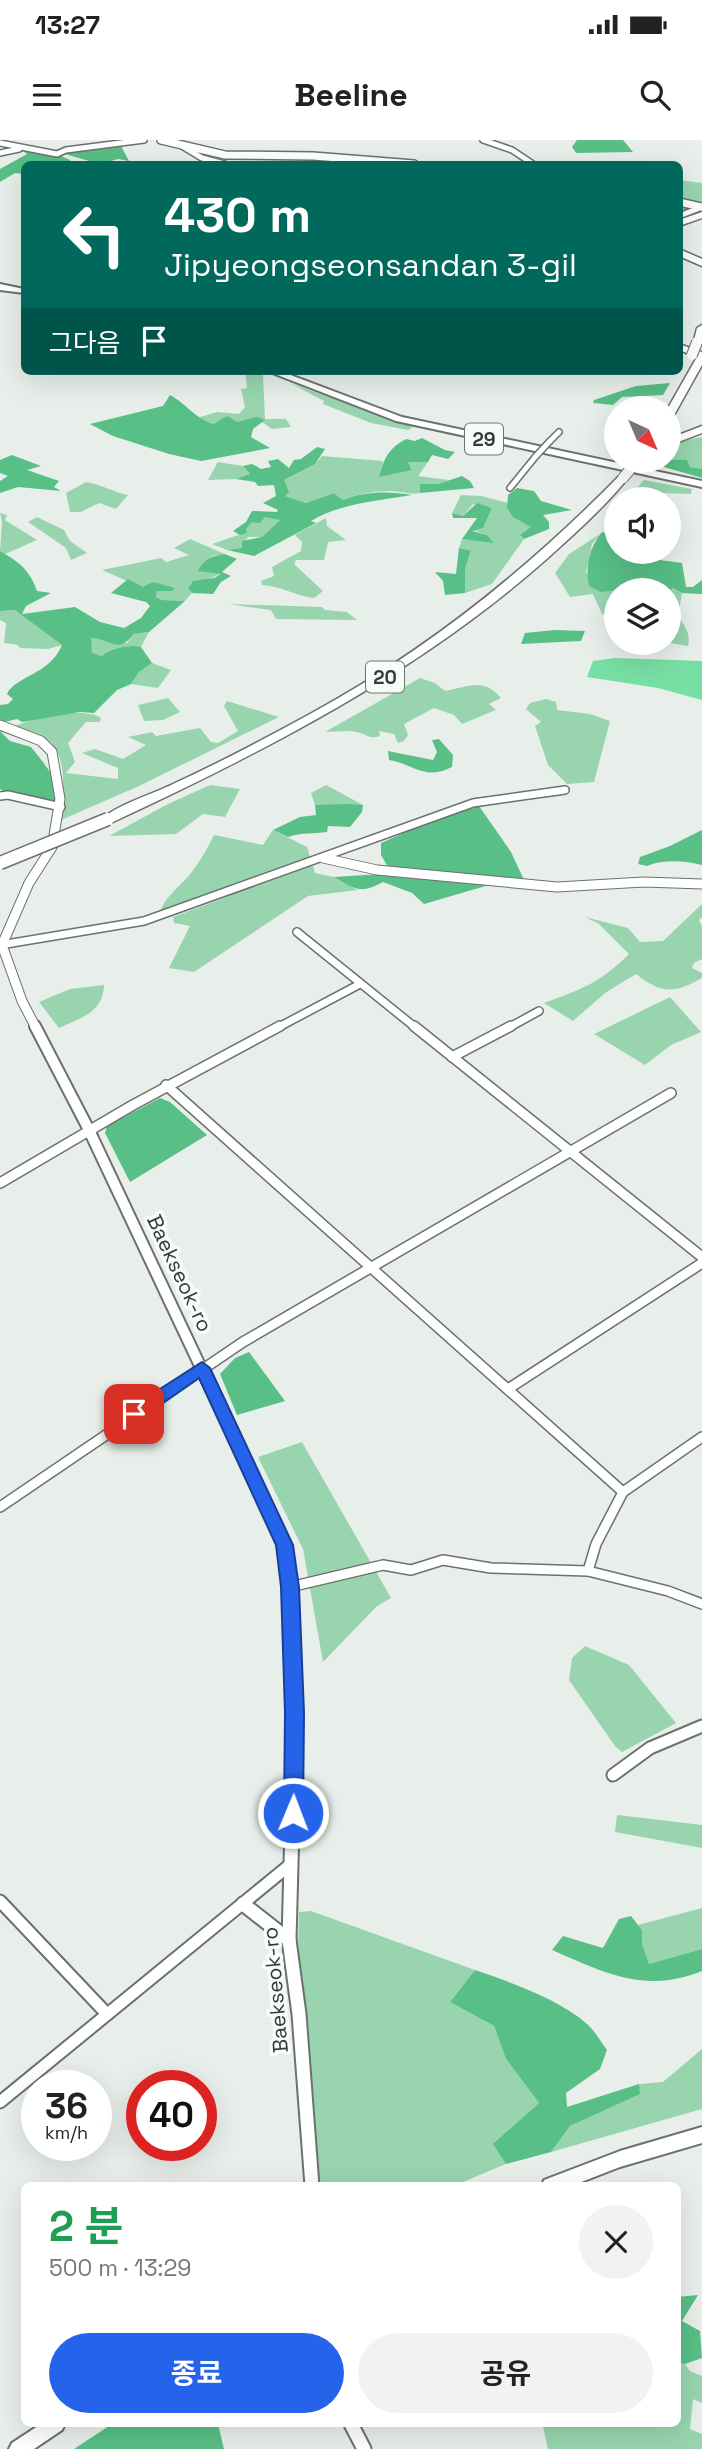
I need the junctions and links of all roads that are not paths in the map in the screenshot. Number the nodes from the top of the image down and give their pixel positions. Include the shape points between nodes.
1 (144, 140) edge
2 (161, 140) edge
3 (483, 140) edge
4 (0, 143) edge
5 (182, 146) junction
6 (23, 149) junction
7 (0, 153) edge
8 (214, 161) edge
9 (376, 161) edge
10 (528, 161) edge
11 (683, 203) edge
12 (702, 207) edge
13 (683, 214) edge
14 (702, 215) edge
15 (683, 222) edge
16 (683, 254) edge
17 (702, 263) edge
18 (0, 285) edge
19 (21, 288) edge
20 (702, 328) edge
21 (699, 353) edge
22 (283, 375) edge
23 (293, 375) edge
24 (672, 396) edge
25 (678, 396) edge
26 (702, 429) edge
27 (559, 432) dead end
28 (681, 438) edge
29 (621, 473) edge
30 (623, 473) edge
31 (619, 477) junction
32 (702, 482) edge
33 (510, 488) dead end
34 (0, 725) edge
35 (565, 790) dead end
36 (0, 796) edge
37 (60, 806) junction
38 (105, 816) junction
39 (0, 854) edge
40 (323, 858) junction
41 (0, 863) edge
42 (702, 884) edge
43 (296, 932) dead end
44 (1, 945) edge
45 (360, 984) junction
46 (539, 1011) dead end
47 (452, 1057) junction
48 (166, 1085) junction
49 (671, 1093) dead end
50 (88, 1128) junction
51 (571, 1153) junction
52 (0, 1183) edge
53 (702, 1257) edge
54 (702, 1263) edge
55 (371, 1268) junction
56 (202, 1368) junction
57 (508, 1389) junction
58 (702, 1437) edge
59 (623, 1492) junction
60 (0, 1507) edge
61 (588, 1571) junction
62 (290, 1587) junction
63 (702, 1604) edge
64 (702, 1726) edge
65 (613, 1775) dead end
66 (293, 1862) junction
67 (0, 1901) edge
68 (243, 1905) junction
69 (289, 1940) junction
70 (106, 2013) junction
71 (0, 2102) edge
72 (702, 2135) edge
73 (312, 2182) edge
74 (560, 2182) edge
75 (51, 2427) edge
76 (353, 2427) edge
77 (18, 2449) edge
78 (364, 2449) edge

1 - 6 street via 57,153
2 - 5 street
3 - 10 street
4 - 6 street
5 - 8 street
5 - 9 street via 225,155
6 - 7 street
11 - 12 street
12 - 13 street
14 - 15 highway
16 - 17 highway
18 - 19 highway
20 - 21 highway
21 - 24 highway
21 - 25 highway
22 - 32 highway, 29 via 399,419
23 - 32 highway, 29 via 412,418
26 - 28 highway
27 - 33 street, bridge
29 - 31 highway, 20
30 - 31 highway, 20, bridge
31 - 38 highway, 20 via 586,520 530,571 403,665 324,714 203,777
34 - 37 street via 41,741 52,752
35 - 40 street via 473,803
36 - 37 street
37 - 44 street via 51,846
38 - 39 highway, 20
38 - 41 highway, 20, bridge
40 - 42 street via 377,870 557,887
40 - 44 street via 144,922
43 - 45 street
44 - 50 street, Baekseok-ro via 22,1001
45 - 47 street
45 - 48 street
46 - 47 street
47 - 51 street
48 - 50 street
48 - 55 street
49 - 51 street
50 - 52 street
50 - 56 street, Baekseok-ro
51 - 53 street
51 - 55 street
54 - 57 street
55 - 56 street
55 - 57 street
56 - 60 street
56 - 62 street, Baekseok-ro via 285,1545
57 - 59 street
58 - 59 street
59 - 61 street via 596,1544
61 - 62 street via 491,1569 443,1560 411,1570 383,1565
61 - 63 street
62 - 66 street, Baekseok-ro via 295,1713
64 - 65 street via 650,1748
66 - 68 street
66 - 69 street, Baekseok-ro
67 - 70 street
68 - 69 street
68 - 70 street
69 - 73 street, Baekseok-ro
70 - 71 street
72 - 74 main road
75 - 77 main road
76 - 78 street

